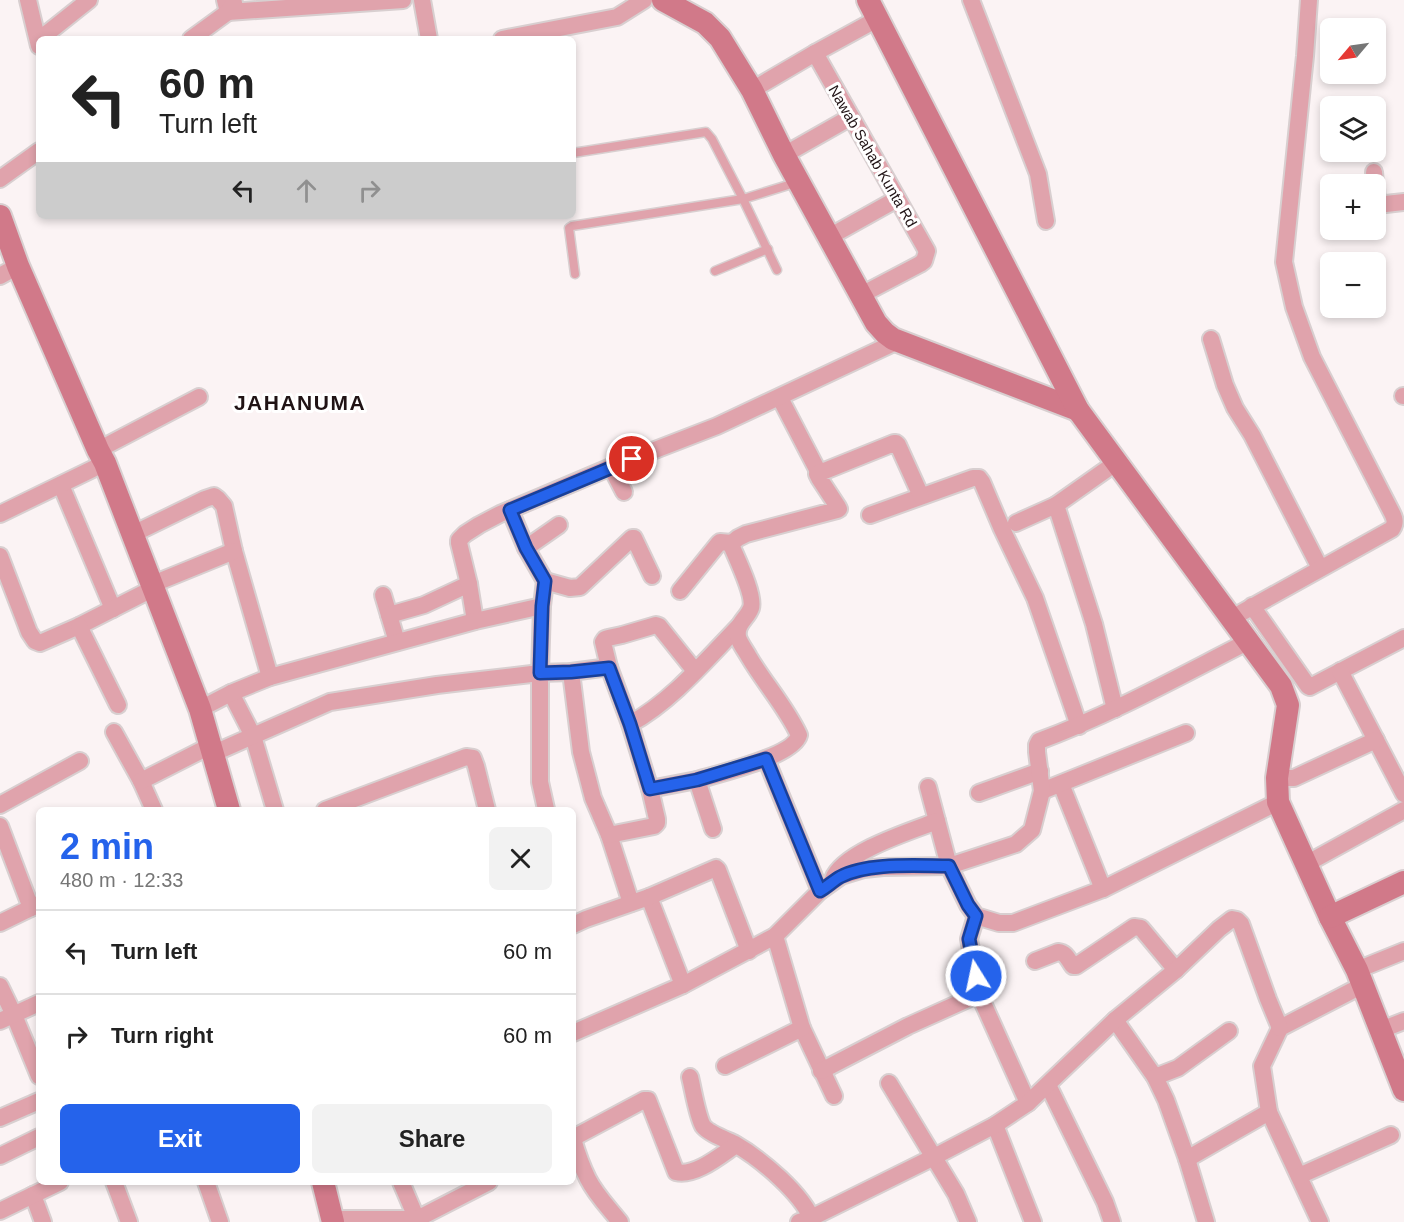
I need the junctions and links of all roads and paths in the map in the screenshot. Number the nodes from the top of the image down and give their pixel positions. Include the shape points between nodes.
1 (28, 0) edge
2 (89, 0) edge
3 (403, 0) edge
4 (422, 0) edge
5 (644, 0) edge
6 (663, 0) edge
7 (971, 0) edge
8 (1309, 0) edge
9 (230, 4) edge
10 (876, 6) edge
11 (38, 36) edge
12 (45, 36) edge
13 (194, 36) edge
14 (428, 36) edge
15 (518, 36) edge
16 (815, 53) junction
17 (752, 90) junction
18 (851, 117) junction
19 (36, 153) edge
20 (576, 153) edge
21 (784, 155) junction
22 (0, 179) edge
23 (798, 182) junction
24 (743, 199) junction
25 (897, 199) junction
26 (1404, 202) edge
27 (1386, 204) edge
28 (0, 216) edge
29 (1046, 221) dead end
30 (829, 237) junction
31 (768, 249) junction
32 (777, 270) dead end
33 (9, 271) edge
34 (715, 271) dead end
35 (575, 274) dead end
36 (861, 295) junction
37 (1211, 339) dead end
38 (900, 340) junction
39 (199, 397) dead end
40 (780, 398) junction
41 (1078, 410) junction
42 (102, 456) junction
43 (1117, 462) junction
44 (611, 467) junction
45 (819, 473) junction
46 (61, 485) junction
47 (624, 492) dead end
48 (921, 496) junction
49 (1056, 505) junction
50 (510, 510) junction
51 (0, 514) edge
52 (870, 515) dead end
53 (1016, 523) dead end
54 (559, 525) dead end
55 (133, 534) junction
56 (732, 543) junction
57 (526, 548) junction
58 (234, 551) junction
59 (0, 556) edge
60 (1320, 568) junction
61 (652, 576) dead end
62 (545, 581) junction
63 (469, 584) junction
64 (154, 586) junction
65 (680, 591) dead end
66 (382, 595) dead end
67 (542, 606) junction
68 (1252, 606) junction
69 (113, 609) junction
70 (389, 615) junction
71 (1232, 618) junction
72 (476, 621) junction
73 (79, 626) junction
74 (739, 626) junction
75 (1404, 638) edge
76 (1249, 641) junction
77 (397, 642) junction
78 (609, 668) junction
79 (695, 671) junction
80 (1340, 671) junction
81 (571, 672) junction
82 (540, 673) junction
83 (270, 677) junction
84 (231, 693) junction
85 (118, 705) dead end
86 (200, 709) junction
87 (1115, 709) junction
88 (630, 724) junction
89 (1079, 726) junction
90 (114, 732) dead end
91 (1186, 733) dead end
92 (253, 736) junction
93 (1376, 740) junction
94 (211, 750) junction
95 (766, 759) junction
96 (80, 761) dead end
97 (1040, 771) junction
98 (1277, 778) junction
99 (697, 780) junction
100 (141, 781) junction
101 (1061, 784) junction
102 (928, 787) dead end
103 (650, 789) junction
104 (1041, 791) junction
105 (979, 793) dead end
106 (1404, 794) edge
107 (1278, 802) junction
108 (0, 805) edge
109 (153, 807) edge
110 (227, 807) edge
111 (274, 807) edge
112 (333, 807) edge
113 (486, 807) edge
114 (546, 807) edge
115 (1404, 810) edge
116 (937, 821) junction
117 (713, 829) dead end
118 (1, 834) edge
119 (609, 835) junction
120 (1306, 864) junction
121 (949, 866) junction
122 (1404, 882) edge
123 (826, 887) junction
124 (1102, 889) junction
125 (649, 897) junction
126 (631, 903) junction
127 (35, 906) edge
128 (976, 916) junction
129 (1330, 917) junction
130 (0, 922) edge
131 (576, 924) edge
132 (775, 936) junction
133 (749, 951) junction
134 (1404, 951) edge
135 (1035, 961) dead end
136 (1176, 970) junction
137 (1360, 977) junction
138 (0, 986) edge
139 (683, 986) junction
140 (979, 994) junction
141 (36, 1004) edge
142 (7, 1018) edge
143 (1115, 1020) junction
144 (1397, 1027) edge
145 (802, 1028) junction
146 (1280, 1028) junction
147 (1229, 1031) dead end
148 (576, 1032) edge
149 (725, 1066) dead end
150 (36, 1071) edge
151 (821, 1071) junction
152 (690, 1077) dead end
153 (1155, 1077) junction
154 (889, 1083) dead end
155 (1048, 1085) junction
156 (1404, 1090) edge
157 (834, 1096) dead end
158 (36, 1102) edge
159 (1028, 1103) junction
160 (1269, 1113) junction
161 (0, 1119) edge
162 (995, 1125) junction
163 (1391, 1135) dead end
164 (576, 1137) edge
165 (36, 1138) edge
166 (736, 1145) junction
167 (576, 1148) edge
168 (0, 1156) edge
169 (934, 1157) junction
170 (1187, 1159) junction
171 (1299, 1176) junction
172 (54, 1185) edge
173 (115, 1185) edge
174 (207, 1185) edge
175 (324, 1185) edge
176 (402, 1185) edge
177 (484, 1185) edge
178 (33, 1195) junction
179 (0, 1210) edge
180 (332, 1221) edge
181 (418, 1221) edge
182 (808, 1221) edge
183 (43, 1222) edge
184 (129, 1222) edge
185 (220, 1222) edge
186 (620, 1222) edge
187 (968, 1222) edge
188 (1033, 1222) edge
189 (1112, 1222) edge
190 (1206, 1222) edge
191 (1320, 1222) edge

1 - 11 street
2 - 12 street
3 - 9 street
4 - 14 street
5 - 15 street via 617,17
6 - 17 street via 705,23 720,38
7 - 29 street via 1038,174
8 - 60 street via 1284,262 1294,307 1312,357 1395,519 1392,529
9 - 13 street
10 - 16 street
10 - 41 street
16 - 17 street
16 - 18 street, Nawab Sahab Kunta Rd
17 - 21 street
18 - 21 street
18 - 25 street, Nawab Sahab Kunta Rd
19 - 22 street
20 - 24 lane via 706,132
21 - 23 street
23 - 24 lane
23 - 30 street
24 - 31 lane
24 - 35 lane via 572,225 569,228
25 - 30 street
25 - 36 street, Nawab Sahab Kunta Rd via 927,251 926,256 920,264
26 - 27 street
28 - 33 street
30 - 36 street
31 - 32 lane
31 - 34 lane
33 - 42 street
36 - 38 street via 876,323 893,339
37 - 60 street via 1235,408
38 - 40 street
38 - 41 street
39 - 42 street
40 - 44 street
40 - 45 street
41 - 43 street
42 - 46 street
42 - 55 street
43 - 49 street
43 - 71 street
44 - 47 street
44 - 50 street
45 - 48 street via 896,443
45 - 56 street via 839,509 746,534
46 - 51 street
46 - 69 street
48 - 52 street
48 - 89 street via 973,478 982,482 1035,598
49 - 53 street
49 - 87 street via 1094,624
50 - 57 street
50 - 63 street via 459,540
54 - 57 street
55 - 58 street via 214,496 225,506
55 - 64 street
56 - 65 street via 720,542
56 - 74 street via 752,600 752,607
57 - 62 street
58 - 64 street
58 - 83 street
59 - 73 street via 35,641 40,643
60 - 68 street
61 - 62 street via 632,538 580,587
62 - 67 street
63 - 70 street via 424,605
63 - 72 street
64 - 69 street
64 - 86 street
66 - 70 street
67 - 72 street
67 - 82 street
68 - 71 street
68 - 80 street via 1308,686
69 - 73 street
70 - 77 street
71 - 76 street
72 - 77 street
73 - 85 street
74 - 79 street
74 - 95 street via 738,638 799,735 794,744
75 - 80 street
76 - 87 street
76 - 98 street via 1281,686 1288,705
77 - 83 street
78 - 79 street via 605,639 656,625
78 - 81 street
78 - 88 street
79 - 88 street via 648,714
80 - 93 street
81 - 82 street
81 - 119 street via 581,752 593,798
82 - 92 street via 330,702
82 - 114 street via 540,782
83 - 84 street
84 - 86 street
84 - 92 street
86 - 94 street
87 - 89 street
88 - 103 street
89 - 97 street via 1039,741
90 - 100 street
91 - 101 street
92 - 94 street
92 - 111 street
93 - 98 street via 1294,778
93 - 106 street
94 - 100 street
94 - 110 street
95 - 99 street
95 - 123 street
96 - 108 street
97 - 104 street
97 - 105 street
98 - 107 street
99 - 103 street
99 - 117 street
100 - 109 street
101 - 104 street
101 - 124 street
102 - 116 street
103 - 119 street via 657,824
104 - 121 street via 1032,831 1025,838
107 - 120 street
107 - 124 street
112 - 113 street via 466,757 473,758 476,765
115 - 120 street
116 - 121 street
116 - 123 street via 889,839 848,861
118 - 127 street
119 - 126 street
120 - 129 street
121 - 123 street via 864,870 841,876
121 - 128 street
122 - 129 street
123 - 132 street
124 - 128 street via 1013,922 999,923
125 - 126 street
125 - 133 street via 716,868
125 - 139 street
126 - 131 street
127 - 130 street
128 - 140 street via 969,939
129 - 137 street
132 - 133 street
132 - 145 street
133 - 139 street
134 - 137 street
135 - 136 street via 1062,952 1076,966 1134,927 1141,928
136 - 143 street
136 - 146 street via 1228,921 1237,920
137 - 144 street
137 - 146 street
138 - 142 street
139 - 148 street
140 - 151 street
140 - 159 street
141 - 142 street
142 - 150 street
143 - 153 street
143 - 155 street
144 - 156 street
145 - 149 street
145 - 151 street
146 - 160 street via 1262,1066
147 - 153 street via 1178,1068
151 - 157 street
152 - 166 street via 704,1126
153 - 170 street
154 - 169 street
155 - 159 street
155 - 189 street
158 - 161 street
159 - 162 street
160 - 170 street
160 - 171 street
162 - 169 street
162 - 188 street
163 - 171 street
164 - 166 street via 648,1100 676,1172 705,1167
165 - 168 street
166 - 182 street via 769,1167 798,1198
167 - 186 street via 589,1181
169 - 182 street
169 - 187 street
170 - 190 street
171 - 191 street
172 - 178 street
173 - 184 street
174 - 185 street
175 - 180 street
176 - 181 street
177 - 181 street
178 - 179 street
178 - 183 street
180 - 181 street

